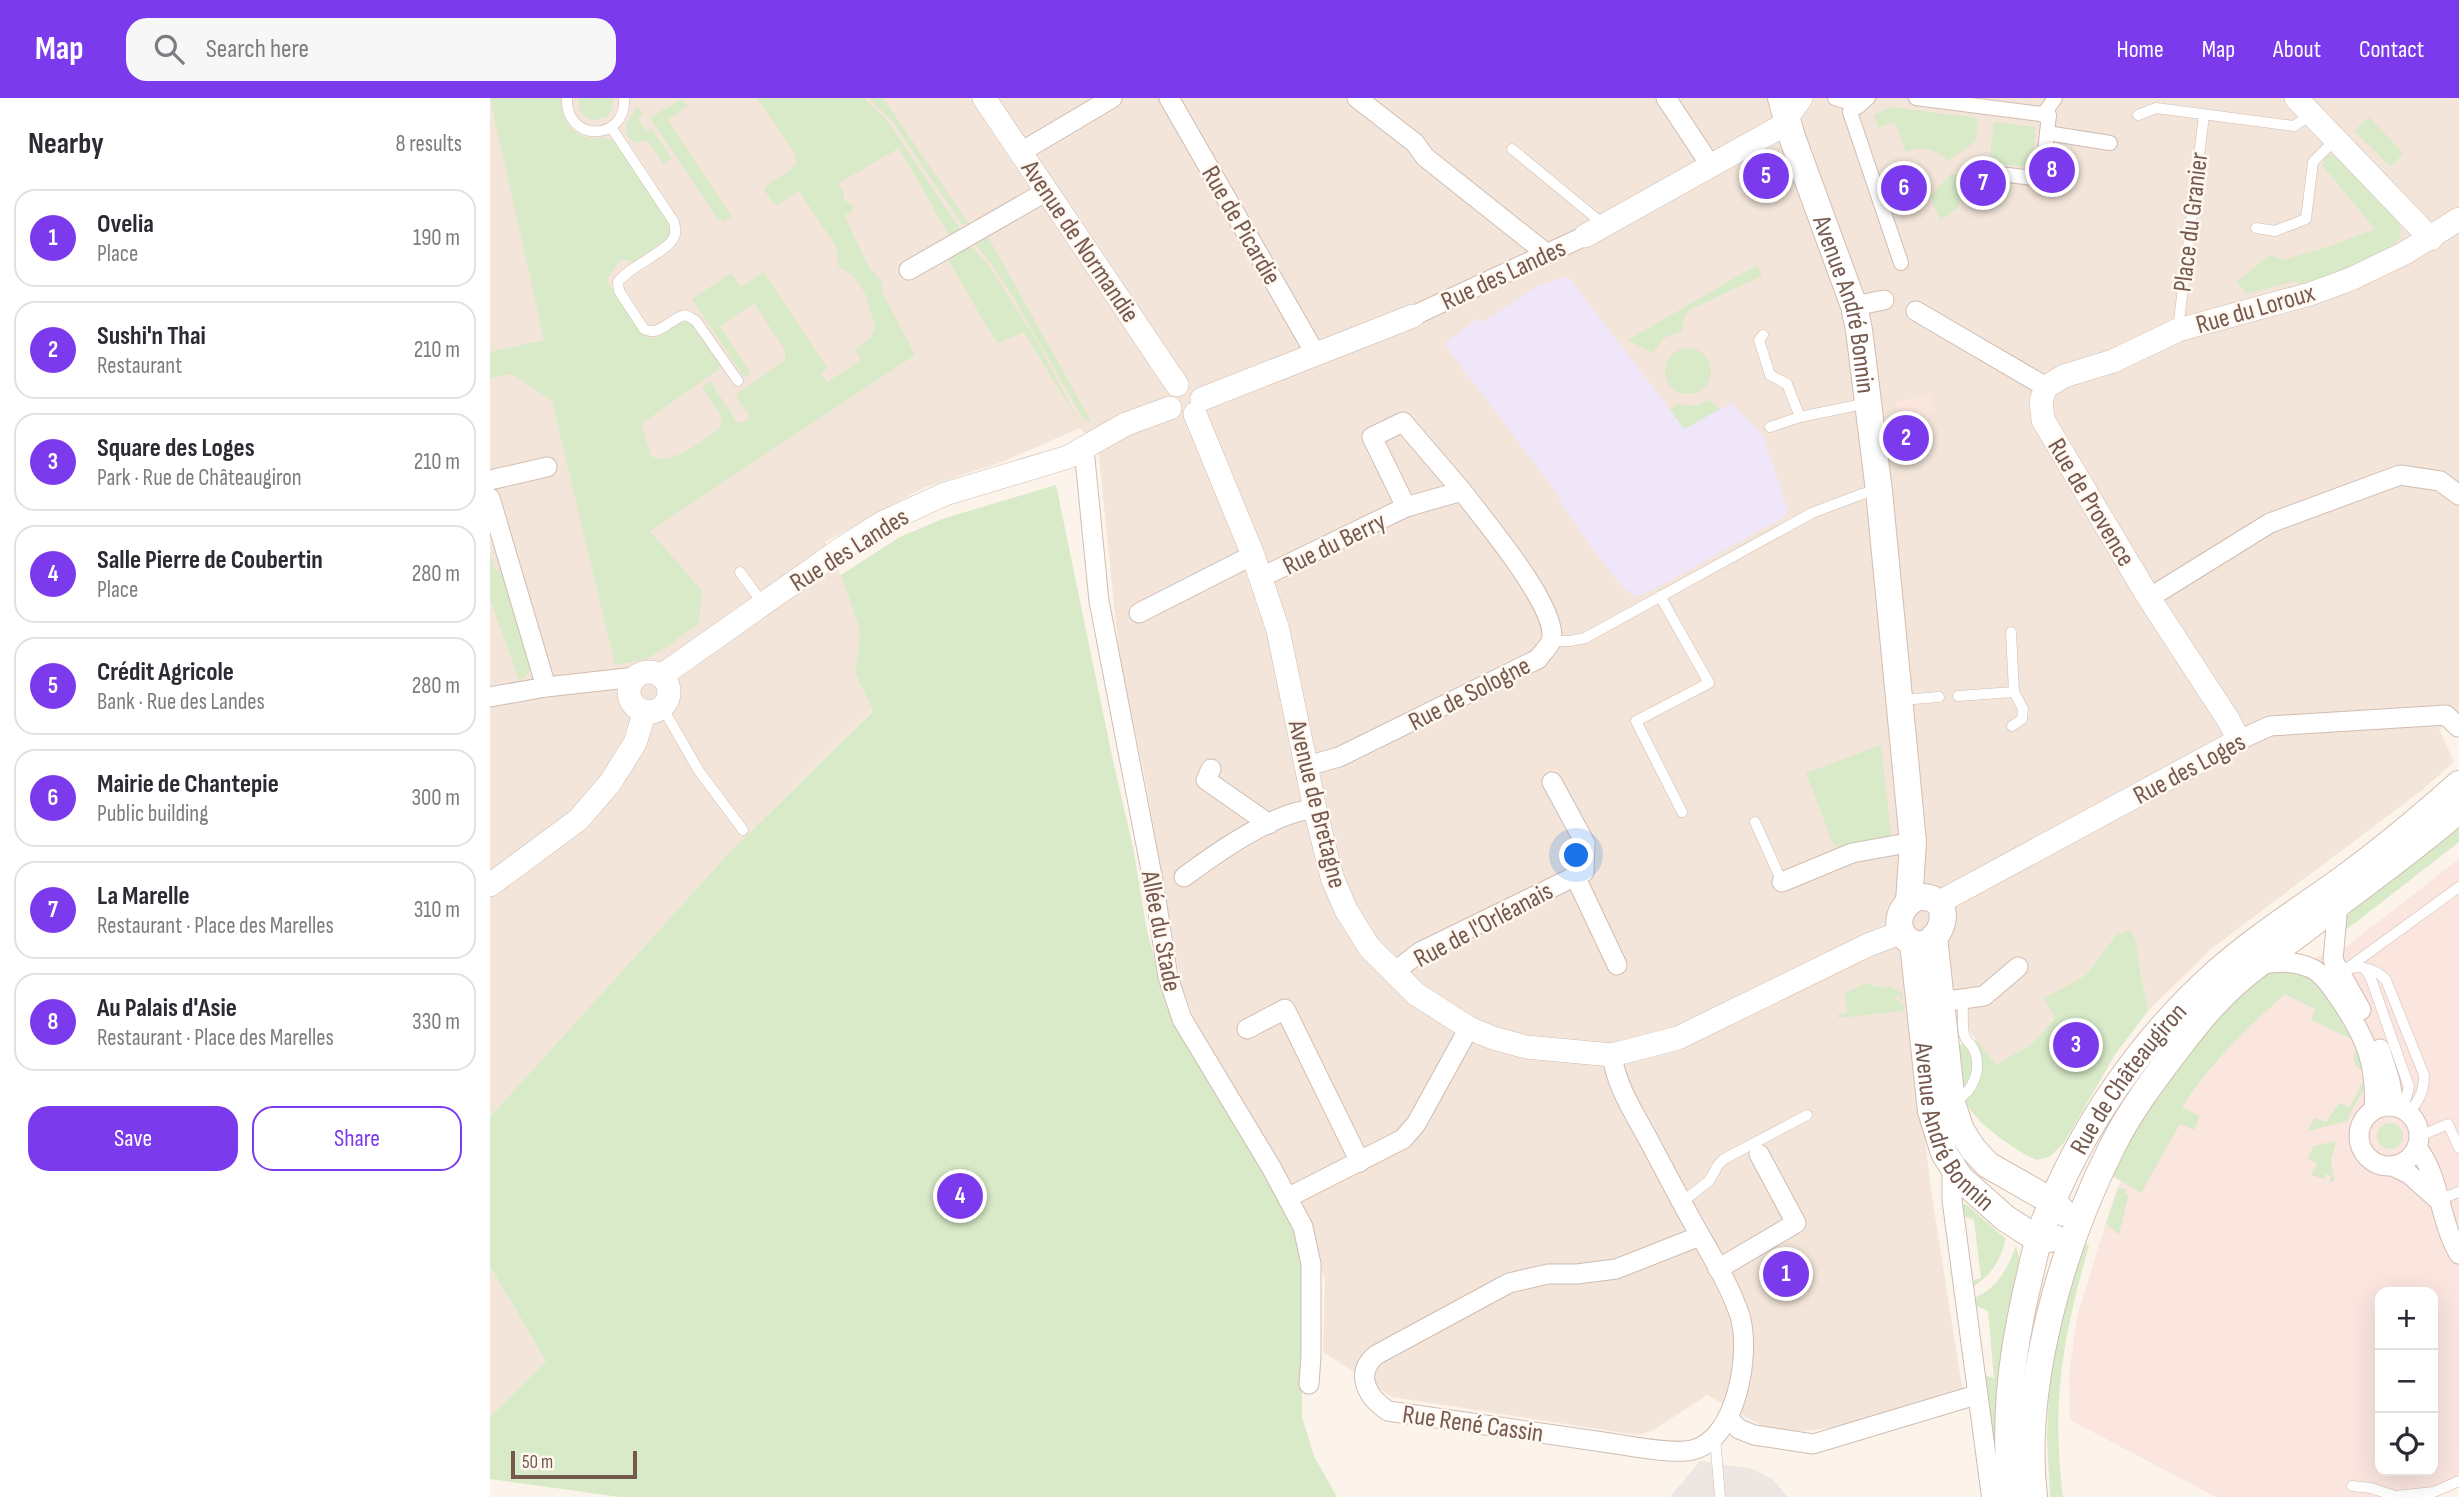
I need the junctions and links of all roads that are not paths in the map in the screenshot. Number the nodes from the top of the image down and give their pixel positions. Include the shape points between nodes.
1 (567, 98) edge
2 (624, 98) edge
3 (984, 98) edge
4 (1112, 98) edge
5 (1169, 98) edge
6 (1357, 98) edge
7 (1666, 98) edge
8 (1835, 98) edge
9 (1916, 98) edge
10 (2054, 98) edge
11 (1863, 102) edge
12 (2157, 103) edge
13 (1790, 104) edge
14 (2304, 106) edge
15 (2043, 115) junction
16 (2138, 115) dead end
17 (2204, 115) junction
18 (611, 127) junction
19 (2047, 133) junction
20 (2336, 139) junction
21 (2110, 143) dead end
22 (1512, 149) dead end
23 (1021, 152) junction
24 (1711, 166) junction
25 (1971, 181) dead end
26 (1047, 191) junction
27 (2459, 219) edge
28 (1606, 226) junction
29 (2256, 228) dead end
30 (1585, 236) joint
31 (2431, 239) junction
32 (1547, 254) junction
33 (1901, 263) dead end
34 (909, 270) dead end
35 (1884, 300) dead end
36 (1854, 306) junction
37 (1916, 311) dead end
38 (1413, 316) joint
39 (2178, 330) junction
40 (1763, 335) dead end
41 (1315, 353) junction
42 (738, 381) dead end
43 (1177, 385) junction
44 (2046, 387) junction
45 (1868, 403) junction
46 (1198, 406) junction
47 (1170, 408) junction
48 (1800, 417) junction
49 (1770, 427) dead end
50 (1083, 449) junction
51 (547, 467) dead end
52 (490, 480) edge
53 (1462, 491) junction
54 (1879, 491) junction
55 (2459, 495) edge
56 (490, 498) edge
57 (1406, 507) junction
58 (1253, 555) junction
59 (740, 572) dead end
60 (1262, 577) junction
61 (1660, 596) junction
62 (2149, 598) junction
63 (763, 604) junction
64 (1139, 613) dead end
65 (2011, 632) dead end
66 (1551, 641) junction
67 (662, 676) junction
68 (636, 677) junction
69 (546, 687) junction
70 (2014, 692) junction
71 (490, 696) edge
72 (1958, 696) dead end
73 (1939, 697) dead end
74 (1898, 700) junction
75 (653, 709) junction
76 (2012, 726) dead end
77 (2458, 727) edge
78 (2239, 740) junction
79 (1307, 766) junction
80 (1211, 769) dead end
81 (1552, 782) dead end
82 (2459, 784) edge
83 (1315, 809) junction
84 (2459, 810) edge
85 (1682, 812) dead end
86 (1755, 822) dead end
87 (1269, 824) junction
88 (743, 830) dead end
89 (1913, 842) junction
90 (1184, 877) dead end
91 (1575, 877) junction
92 (1782, 882) joint
93 (490, 885) edge
94 (2459, 887) edge
95 (1925, 900) junction
96 (2338, 905) junction
97 (1916, 937) junction
98 (1617, 965) dead end
99 (2255, 966) junction
100 (2018, 967) dead end
101 (2364, 968) junction
102 (2344, 970) junction
103 (1392, 973) junction
104 (1952, 1001) junction
105 (1469, 1028) junction
106 (1247, 1029) dead end
107 (2388, 1048) junction
108 (1612, 1055) junction
109 (2402, 1109) junction
110 (2374, 1110) junction
111 (1807, 1115) dead end
112 (2418, 1142) junction
113 (2459, 1148) edge
114 (1973, 1149) junction
115 (1759, 1154) dead end
116 (1360, 1162) junction
117 (1952, 1166) junction
118 (2393, 1166) junction
119 (2459, 1192) edge
120 (1289, 1197) junction
121 (2438, 1200) junction
122 (1682, 1202) junction
123 (2053, 1202) junction
124 (2078, 1226) junction
125 (1700, 1236) junction
126 (2039, 1240) junction
127 (2457, 1248) edge
128 (1717, 1269) junction
129 (1309, 1384) dead end
130 (1976, 1395) junction
131 (1728, 1418) junction
132 (1715, 1436) junction
133 (2459, 1480) edge
134 (2352, 1486) dead end
135 (2001, 1495) edge
136 (1720, 1497) edge
137 (2034, 1497) edge

1 - 18 lane via 576,125 590,131
2 - 18 lane via 621,116
3 - 23 street, Avenue de Normandie
4 - 23 street
5 - 41 street, Rue de Picardie
6 - 32 street
7 - 24 street
8 - 11 street
9 - 15 street
10 - 15 street
11 - 33 street via 1850,112
12 - 16 lane, Place du Granier
12 - 17 lane, Place du Granier
13 - 24 street, Rue des Landes via 1780,127
13 - 36 main road, Avenue André Bonnin via 1792,137
14 - 17 lane, Place du Granier via 2294,126
14 - 20 street
15 - 19 street via 2049,115
17 - 39 lane, Place du Granier
18 - 42 lane via 674,222 676,233 672,242 625,273 618,282 620,291 650,332 678,316 696,321
19 - 21 street
19 - 25 street via 2042,179 1973,171
20 - 29 lane via 2313,162 2306,219 2274,231
20 - 31 street
22 - 28 lane
23 - 26 street, Avenue de Normandie
24 - 28 street, Rue des Landes
26 - 34 street
26 - 43 street, Avenue de Normandie
27 - 31 street, Rue du Loroux
28 - 30 street, Rue des Landes
30 - 32 street, Rue des Landes
31 - 39 street, Rue du Loroux via 2389,262 2310,294
32 - 38 street, Rue des Landes
35 - 36 street
36 - 45 main road, Avenue André Bonnin
37 - 44 street
38 - 41 street, Rue des Landes
39 - 44 street, Rue du Loroux
40 - 48 lane via 1759,340 1770,375 1787,384
41 - 46 street, Rue des Landes
43 - 46 street via 1194,386 1200,393
43 - 47 street via 1169,397
44 - 62 street, Rue de Provence via 2041,401 2043,421
45 - 48 lane
45 - 54 main road, Avenue André Bonnin
46 - 47 street via 1182,417
46 - 58 street, Avenue de Bretagne
47 - 50 street, Rue des Landes via 1126,424
48 - 49 lane
50 - 63 street, Rue des Landes via 1049,464 945,494 900,514
50 - 120 street, Allée du Stade via 1099,601 1168,977 1182,1019
51 - 52 street
53 - 57 street, Rue du Berry
53 - 57 street, Rue du Berry via 1403,422 1372,436
53 - 66 street, Rue du Berry via 1532,585 1545,609
54 - 61 lane, Rue de Sologne via 1819,510
54 - 74 main road, Avenue André Bonnin
55 - 62 street via 2440,481 2400,475 2270,523
56 - 69 street
57 - 60 street, Rue du Berry
58 - 60 street, Avenue de Bretagne
58 - 64 street
59 - 63 lane
60 - 79 street, Avenue de Bretagne
61 - 66 lane, Rue de Sologne via 1585,639
61 - 85 lane via 1710,683 1636,721
62 - 78 street, Rue de Provence
63 - 67 street, Rue des Landes
65 - 70 lane
66 - 79 street, Rue de Sologne via 1538,659 1339,757
67 - 68 street via 649,672
67 - 75 street via 669,691 667,701
68 - 69 street
68 - 75 street via 630,686 631,700
69 - 71 street
70 - 72 lane
70 - 76 lane via 2023,709 2022,719
73 - 74 lane
74 - 89 main road, Avenue André Bonnin
75 - 88 lane
75 - 93 street via 610,783 579,820
77 - 78 street, Rue des Loges via 2446,715 2270,726
78 - 95 street, Rue des Loges
79 - 83 street, Avenue de Bretagne
80 - 87 street via 1206,780
81 - 91 street, Rue de l'Orléanais via 1585,843 1584,872
82 - 123 main road, Rue de Châteaugiron via 2190,998 2122,1079 2080,1146
83 - 87 street
83 - 103 street, Avenue de Bretagne via 1325,856 1346,910
84 - 96 main road, Rue de Châteaugiron
86 - 92 lane
87 - 90 street via 1218,851
89 - 92 street via 1852,852
89 - 95 main road
91 - 98 street, Rue de l'Orléanais
91 - 103 street, Rue de l'Orléanais via 1420,952
94 - 102 lane
95 - 97 main road via 1900,913
95 - 97 main road via 1942,913 1943,923 1939,932
96 - 99 main road, Rue de Châteaugiron
96 - 102 street via 2333,960
97 - 104 main road, Avenue André Bonnin
97 - 108 street, Avenue de Bretagne via 1868,945 1678,1038
97 - 117 main road, Avenue André Bonnin via 1931,1111
99 - 110 street via 2293,963 2315,970 2327,981 2365,1041 2374,1072
99 - 124 main road, Rue de Châteaugiron via 2201,1018 2144,1094 2113,1144
100 - 104 street via 1984,996
101 - 102 lane
101 - 107 lane
101 - 109 lane via 2386,980 2424,1075 2420,1099
102 - 107 street via 2373,1029
103 - 105 street, Avenue de Bretagne via 1416,995
104 - 114 main road, Avenue André Bonnin via 1952,1102
105 - 108 street, Avenue de Bretagne via 1526,1047
105 - 116 street via 1404,1139
106 - 116 street via 1285,1009
107 - 109 street via 2390,1081
108 - 122 street, Rue René Cassin via 1621,1089
109 - 110 street
109 - 112 street via 2415,1119
110 - 118 street via 2361,1126 2362,1148 2376,1163
111 - 122 lane via 1724,1159 1709,1181
112 - 113 lane via 2448,1124
112 - 118 street via 2404,1162
112 - 121 street
114 - 117 street
114 - 123 main road, Avenue André Bonnin via 1997,1171
115 - 128 street via 1796,1223
116 - 120 street
117 - 126 main road, Avenue André Bonnin via 2005,1219
117 - 130 street via 1950,1185
118 - 121 street
119 - 121 lane
120 - 129 street, Allée du Stade via 1303,1227 1311,1264
121 - 127 street
122 - 125 street, Rue René Cassin
123 - 124 main road, Avenue André Bonnin
123 - 126 main road, Rue de Châteaugiron
124 - 126 main road via 2060,1237
124 - 137 main road, Rue de Châteaugiron via 2037,1373 2031,1449
125 - 128 street, Rue René Cassin
125 - 132 street, Rue René Cassin via 1616,1269 1548,1274 1509,1283 1376,1355 1364,1372 1375,1403 1388,1411 1687,1451 1702,1447
126 - 135 main road, Rue de Châteaugiron via 2015,1344
128 - 131 street, Rue René Cassin via 1739,1313 1743,1332 1737,1393
130 - 131 street via 1813,1444 1754,1436
130 - 135 street
131 - 132 street, Rue René Cassin
132 - 136 lane
133 - 134 lane via 2434,1492 2395,1496

